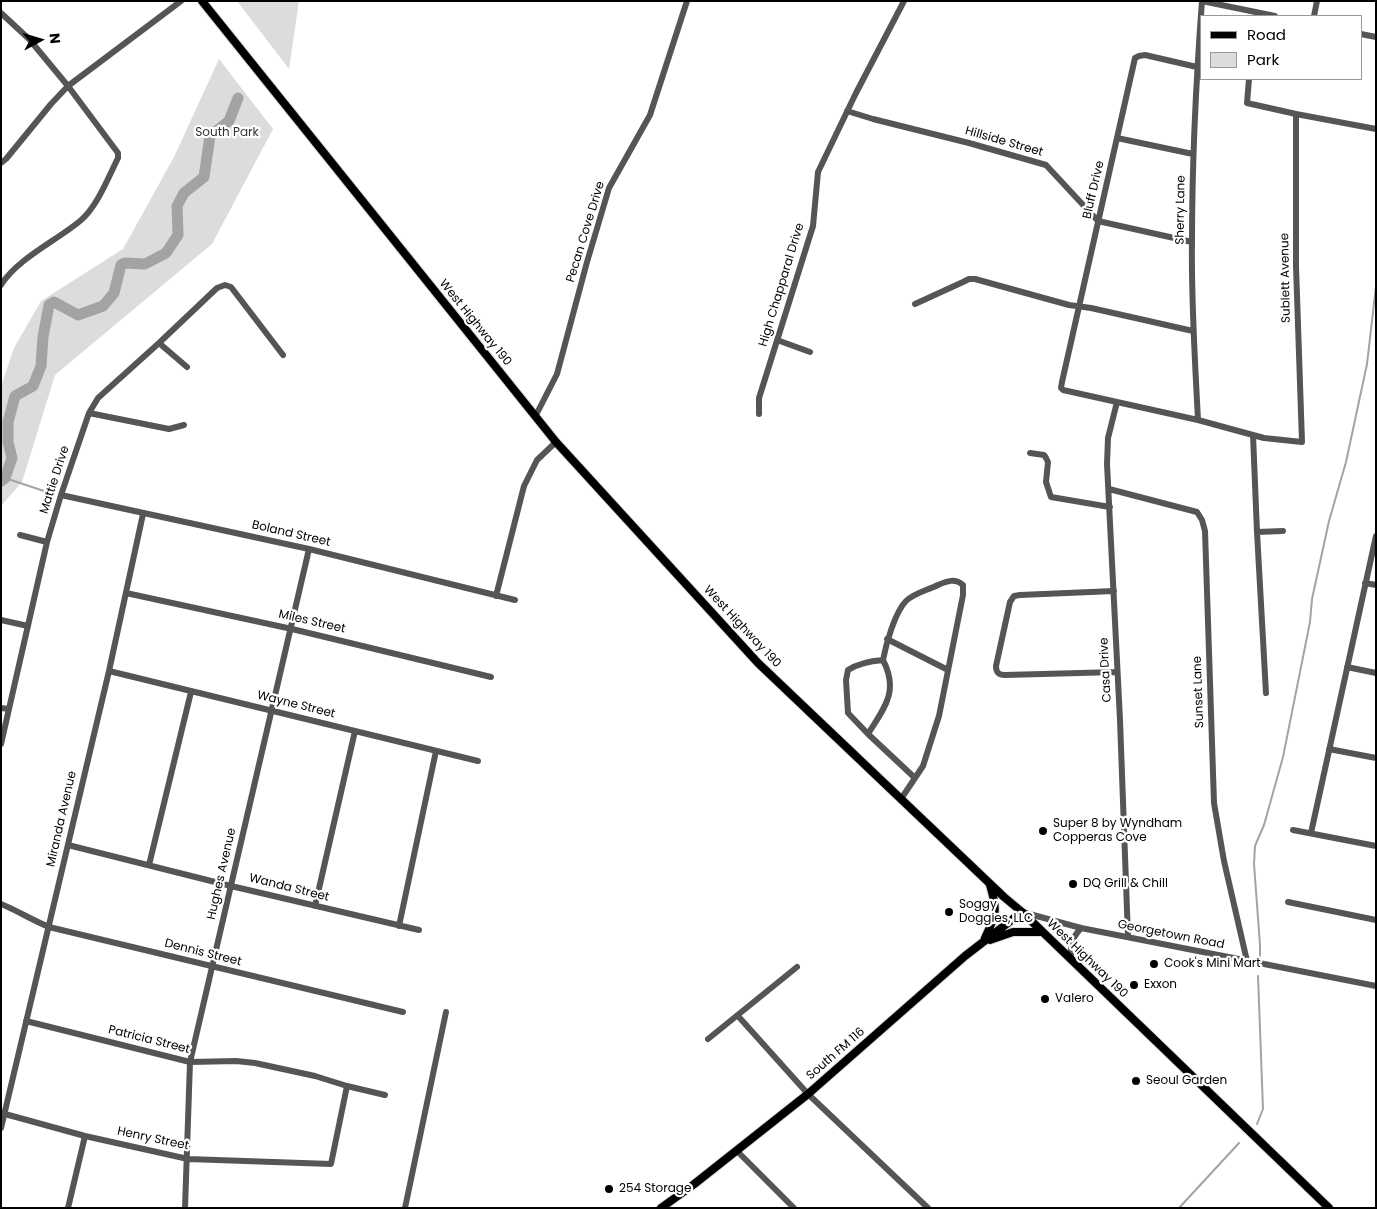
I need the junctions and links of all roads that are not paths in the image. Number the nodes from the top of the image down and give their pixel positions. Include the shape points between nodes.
1 (181, 1) edge
2 (202, 1) edge
3 (687, 1) edge
4 (904, 1) edge
5 (1202, 1) edge
6 (1317, 1) edge
7 (1, 13) edge
8 (1254, 14) edge
9 (1201, 15) edge
10 (1314, 15) edge
11 (1200, 27) edge
12 (1362, 34) edge
13 (1376, 37) edge
14 (1197, 66) junction
15 (1249, 80) edge
16 (68, 86) junction
17 (847, 111) junction
18 (1296, 114) junction
19 (1376, 129) edge
20 (1117, 138) junction
21 (1, 154) edge
22 (1193, 154) junction
23 (4, 161) edge
24 (1098, 221) junction
25 (1192, 242) junction
26 (1, 285) edge
27 (915, 304) dead end
28 (1079, 307) junction
29 (1193, 331) junction
30 (777, 340) junction
31 (159, 343) junction
32 (810, 352) dead end
33 (283, 355) dead end
34 (187, 367) dead end
35 (1117, 402) junction
36 (89, 413) junction
37 (759, 414) dead end
38 (535, 417) junction
39 (1198, 420) junction
40 (184, 425) dead end
41 (1253, 435) junction
42 (556, 442) junction
43 (1030, 453) dead end
44 (1109, 489) junction
45 (61, 495) junction
46 (1110, 507) junction
47 (143, 514) junction
48 (1257, 532) junction
49 (1283, 532) dead end
50 (20, 535) dead end
51 (1376, 536) edge
52 (47, 542) junction
53 (309, 549) junction
54 (1365, 583) junction
55 (1376, 586) edge
56 (1114, 591) junction
57 (126, 593) junction
58 (496, 596) junction
59 (515, 600) dead end
60 (1, 620) edge
61 (28, 626) junction
62 (292, 629) junction
63 (888, 639) junction
64 (883, 660) junction
65 (1347, 667) junction
66 (948, 670) junction
67 (109, 671) junction
68 (1117, 672) junction
69 (1376, 673) edge
70 (491, 677) dead end
71 (191, 692) junction
72 (1266, 693) dead end
73 (1, 708) edge
74 (9, 709) junction
75 (272, 711) junction
76 (355, 732) junction
77 (868, 734) junction
78 (1, 744) edge
79 (1329, 750) junction
80 (436, 751) junction
81 (1376, 758) edge
82 (478, 761) dead end
83 (915, 778) junction
84 (901, 799) junction
85 (1293, 830) dead end
86 (1311, 833) junction
87 (68, 845) junction
88 (1376, 846) edge
89 (149, 866) junction
90 (989, 884) junction
91 (231, 886) junction
92 (1288, 902) dead end
93 (1, 904) edge
94 (315, 906) junction
95 (1022, 912) junction
96 (1376, 920) edge
97 (49, 926) junction
98 (399, 926) junction
99 (1081, 928) junction
100 (419, 930) dead end
101 (1042, 932) junction
102 (1128, 937) junction
103 (981, 943) junction
104 (1071, 960) junction
105 (1248, 961) junction
106 (212, 966) junction
107 (797, 967) dead end
108 (1376, 986) edge
109 (403, 1012) dead end
110 (446, 1012) dead end
111 (738, 1016) junction
112 (26, 1021) junction
113 (708, 1039) dead end
114 (190, 1062) junction
115 (347, 1086) junction
116 (808, 1094) junction
117 (385, 1095) dead end
118 (4, 1114) junction
119 (1, 1128) edge
120 (84, 1136) junction
121 (737, 1151) junction
122 (188, 1159) junction
123 (663, 1207) edge
124 (68, 1208) edge
125 (185, 1208) edge
126 (405, 1208) edge
127 (794, 1208) edge
128 (928, 1208) edge
129 (1329, 1208) edge

1 - 16 street
2 - 38 main road, West Highway 190
3 - 38 street, Pecan Cove Drive via 650,115 610,188 557,374
4 - 17 street, High Chapparal Drive
5 - 8 street
5 - 9 street, Sherry Lane
6 - 10 street
7 - 16 street via 29,39
11 - 14 street, Sherry Lane
12 - 13 street
14 - 20 street, Bluff Drive via 1145,55 1135,58
14 - 22 street, Sherry Lane
15 - 18 street via 1248,103
16 - 23 street
16 - 26 street via 118,152 118,158 91,208 80,220 20,263
17 - 24 street, Hillside Street via 1046,165
17 - 30 street, High Chapparal Drive via 818,172 813,226
18 - 19 street
18 - 41 street, Sublett Avenue via 1296,266 1302,442
20 - 22 street
20 - 24 street, Bluff Drive
21 - 23 street
22 - 25 street, Sherry Lane
24 - 25 street
24 - 28 street, Bluff Drive
25 - 29 street, Sherry Lane
27 - 28 street via 975,279
28 - 29 street
28 - 35 street, Bluff Drive via 1061,388
29 - 39 street, Sherry Lane
30 - 32 street
30 - 37 street, High Chapparal Drive via 759,398
31 - 33 street, Mattie Drive via 217,288 225,286 232,287
31 - 34 street
31 - 36 street, Mattie Drive via 98,398
35 - 39 street
35 - 44 street, Casa Drive via 1108,438
36 - 40 street via 169,429
36 - 45 street, Mattie Drive
38 - 42 main road, West Highway 190
39 - 41 street
41 - 48 street
42 - 58 street via 537,460 524,486
42 - 84 main road, West Highway 190 via 758,662
43 - 46 street via 1044,455 1048,462 1046,482 1050,497
44 - 46 street, Casa Drive
44 - 105 street, Sunset Lane via 1197,512 1202,520 1205,531 1214,803
45 - 47 street, Boland Street
45 - 52 street, Mattie Drive
46 - 56 street, Casa Drive
47 - 53 street, Boland Street
47 - 57 street, Miranda Avenue
48 - 49 street
48 - 72 street
50 - 52 street
51 - 54 street
52 - 61 street, Mattie Drive
53 - 58 street, Boland Street
53 - 62 street, Hughes Avenue
54 - 55 street
54 - 65 street
56 - 68 street, Casa Drive
56 - 68 street via 1014,596 996,666 1000,675
57 - 62 street, Miles Street
57 - 67 street, Miranda Avenue
58 - 59 street, Boland Street
60 - 61 street
61 - 74 street, Mattie Drive
62 - 70 street, Miles Street
62 - 75 street, Hughes Avenue
63 - 64 street
63 - 66 street
63 - 66 street via 905,602 912,596 949,581 959,581 963,595
64 - 77 street via 891,683 886,705
64 - 77 street via 870,661 848,670 848,713
65 - 69 street
65 - 79 street
66 - 83 street via 939,716 923,766
67 - 71 street, Wayne Street
67 - 87 street, Miranda Avenue
68 - 102 street, Casa Drive
71 - 75 street, Wayne Street
71 - 89 street
73 - 74 street
74 - 78 street, Mattie Drive
75 - 76 street, Wayne Street
75 - 91 street, Hughes Avenue
76 - 80 street, Wayne Street
76 - 94 street
77 - 83 street
79 - 81 street
79 - 86 street
80 - 82 street, Wayne Street
80 - 98 street
83 - 84 street
84 - 90 main road, West Highway 190
85 - 86 street
86 - 88 street
87 - 89 street, Wanda Street
87 - 97 street, Miranda Avenue
89 - 91 street, Wanda Street
90 - 95 main road, West Highway 190
90 - 103 main road via 995,915
91 - 94 street, Wanda Street
91 - 106 street, Hughes Avenue
92 - 96 street
93 - 97 street, Dennis Street
94 - 98 street, Wanda Street
95 - 99 street, Georgetown Road
95 - 101 main road, West Highway 190
95 - 103 main road, South FM 116
97 - 106 street, Dennis Street
97 - 112 street, Miranda Avenue
98 - 100 street, Wanda Street
99 - 102 street, Georgetown Road
99 - 104 street via 1071,944
101 - 103 main road via 1013,932
101 - 104 main road, West Highway 190
102 - 105 street, Georgetown Road
103 - 116 main road, South FM 116
104 - 129 main road, West Highway 190
105 - 108 street, Georgetown Road
106 - 109 street, Dennis Street
106 - 114 street, Hughes Avenue
107 - 111 street
110 - 126 street
111 - 113 street
111 - 116 street
112 - 114 street, Patricia Street
112 - 118 street, Miranda Avenue
114 - 115 street, Patricia Street via 255,1063
114 - 122 street, Hughes Avenue
115 - 117 street, Patricia Street
115 - 122 street, Henry Street via 331,1164
116 - 121 main road, South FM 116
116 - 128 street
118 - 119 street, Miranda Avenue
118 - 120 street, Henry Street
120 - 122 street, Henry Street
120 - 124 street
121 - 123 main road, South FM 116
121 - 127 street
122 - 125 street, Hughes Avenue

